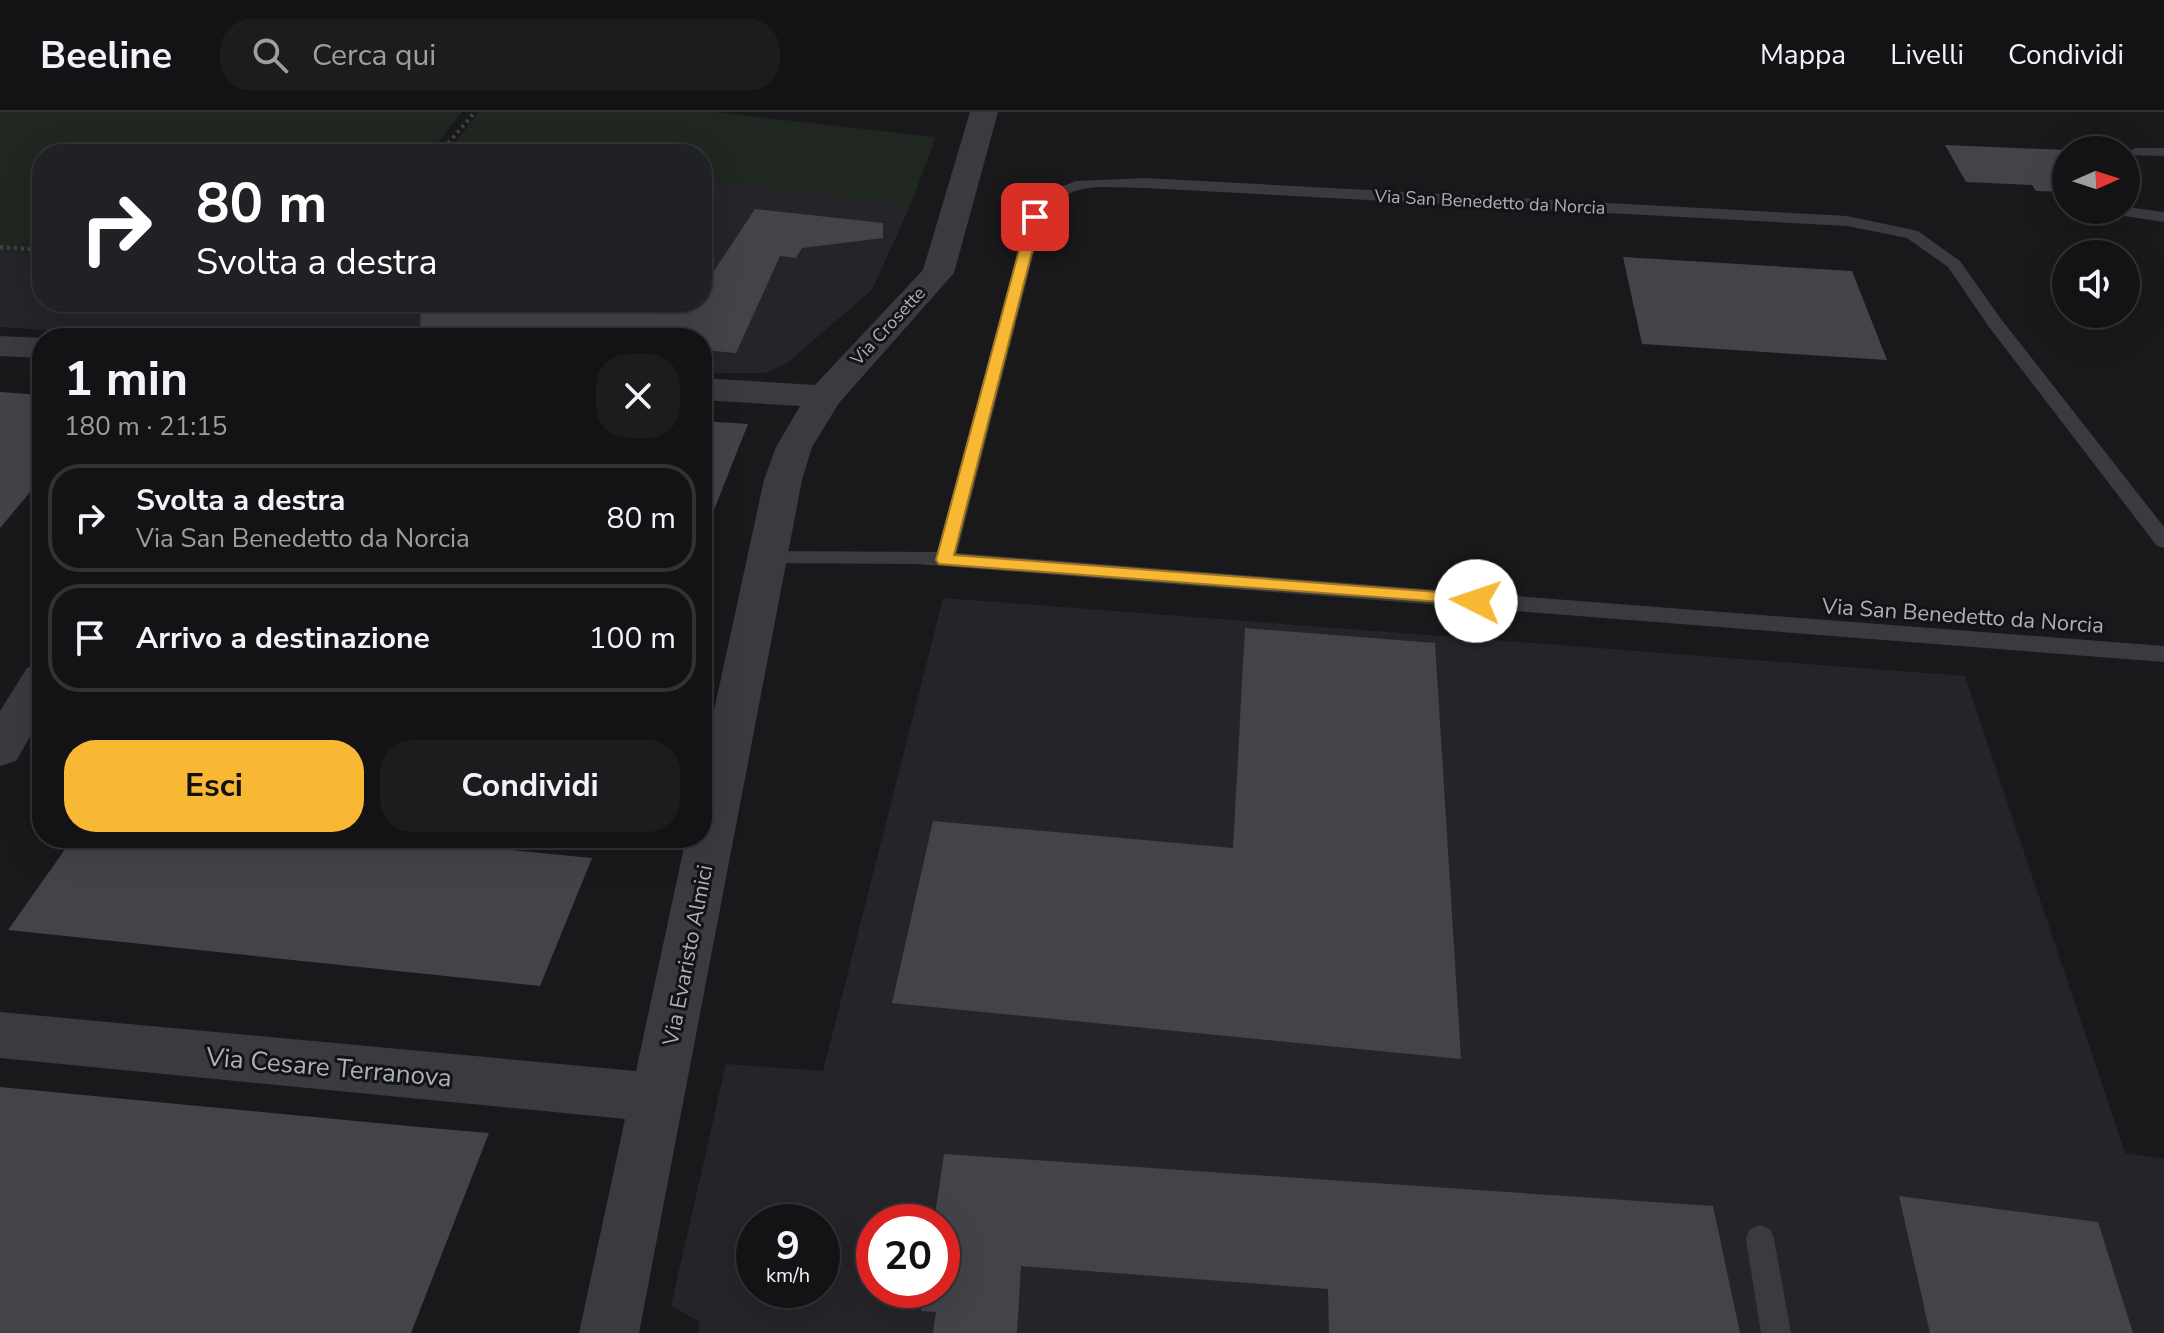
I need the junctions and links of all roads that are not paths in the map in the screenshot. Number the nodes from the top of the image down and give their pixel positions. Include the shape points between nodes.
1 (984, 112) edge
2 (2140, 152) edge
3 (2164, 152) edge
4 (2140, 213) edge
5 (2164, 217) edge
6 (0, 346) edge
7 (32, 348) edge
8 (712, 390) edge
9 (824, 397) junction
10 (2164, 541) edge
11 (766, 558) junction
12 (945, 560) junction
13 (2164, 654) edge
14 (32, 696) edge
15 (0, 749) edge
16 (712, 828) edge
17 (708, 848) edge
18 (0, 1035) edge
19 (658, 1098) junction
20 (1760, 1239) dead end
21 (609, 1333) edge
22 (1776, 1333) edge

1 - 9 street, Via Crosette via 938,273
2 - 3 lane
4 - 5 lane
6 - 7 street
8 - 9 street
9 - 11 street, Via Evaristo Almici via 794,447
10 - 12 lane, Via San Benedetto da Norcia via 1954,264 1912,234 1847,221 1129,183 1081,184 1050,196 1035,217
11 - 12 lane, Via San Benedetto da Norcia
11 - 16 street, Via Evaristo Almici
12 - 13 lane, Via San Benedetto da Norcia
14 - 15 street
17 - 19 street, Via Evaristo Almici
18 - 19 street, Via Cesare Terranova
19 - 21 street, Via Evaristo Almici
20 - 22 lane

